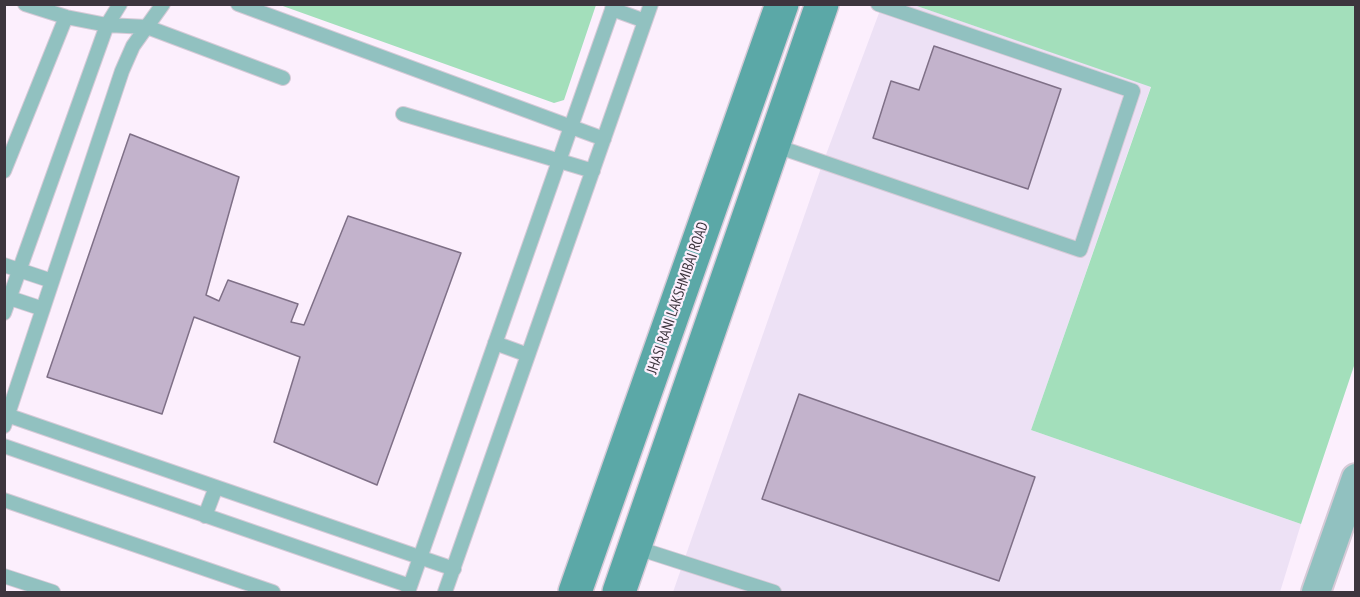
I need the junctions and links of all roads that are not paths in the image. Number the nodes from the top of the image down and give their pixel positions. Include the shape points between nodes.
1 (25, 4) edge
2 (120, 4) edge
3 (164, 4) edge
4 (238, 4) edge
5 (651, 4) edge
6 (782, 4) edge
7 (822, 4) edge
8 (878, 4) edge
9 (613, 7) edge
10 (66, 17) junction
11 (645, 21) junction
12 (107, 25) junction
13 (147, 27) junction
14 (283, 78) dead end
15 (403, 114) dead end
16 (571, 127) junction
17 (604, 139) junction
18 (773, 146) junction
19 (559, 160) junction
20 (4, 171) edge
21 (593, 171) junction
22 (4, 265) edge
23 (19, 270) junction
24 (52, 281) junction
25 (7, 296) edge
26 (43, 309) junction
27 (4, 313) edge
28 (495, 343) junction
29 (528, 355) junction
30 (6, 418) edge
31 (4, 446) edge
32 (1356, 478) edge
33 (216, 487) junction
34 (4, 500) edge
35 (205, 516) junction
36 (634, 547) junction
37 (420, 557) junction
38 (454, 569) junction
39 (4, 576) edge
40 (409, 589) edge
41 (53, 592) edge
42 (273, 592) edge
43 (445, 592) edge
44 (575, 592) edge
45 (618, 592) edge
46 (774, 592) edge
47 (1316, 592) edge

1 - 10 lane
2 - 12 lane
3 - 13 lane
4 - 16 lane
5 - 11 lane
6 - 44 main road, JHASI RANI LAKSHMIBAI ROAD
7 - 18 main road
8 - 18 lane via 1134,91 1080,250
9 - 11 lane
9 - 16 lane
10 - 12 lane
10 - 20 lane
11 - 17 lane
12 - 13 lane
12 - 23 lane
13 - 14 lane
13 - 24 lane via 122,71
15 - 19 lane
16 - 17 lane
16 - 19 lane
17 - 21 lane
18 - 36 main road
19 - 21 lane
19 - 28 lane
21 - 29 lane
22 - 23 lane
23 - 24 lane
23 - 25 lane
24 - 26 lane
25 - 26 lane
25 - 27 lane
26 - 30 lane
28 - 29 lane
28 - 37 lane
29 - 38 lane
30 - 33 lane
31 - 35 lane
32 - 47 street
33 - 35 lane
33 - 37 lane
34 - 42 lane
35 - 40 lane
36 - 45 main road
36 - 46 lane
37 - 38 lane
37 - 40 lane
38 - 43 lane
39 - 41 lane

